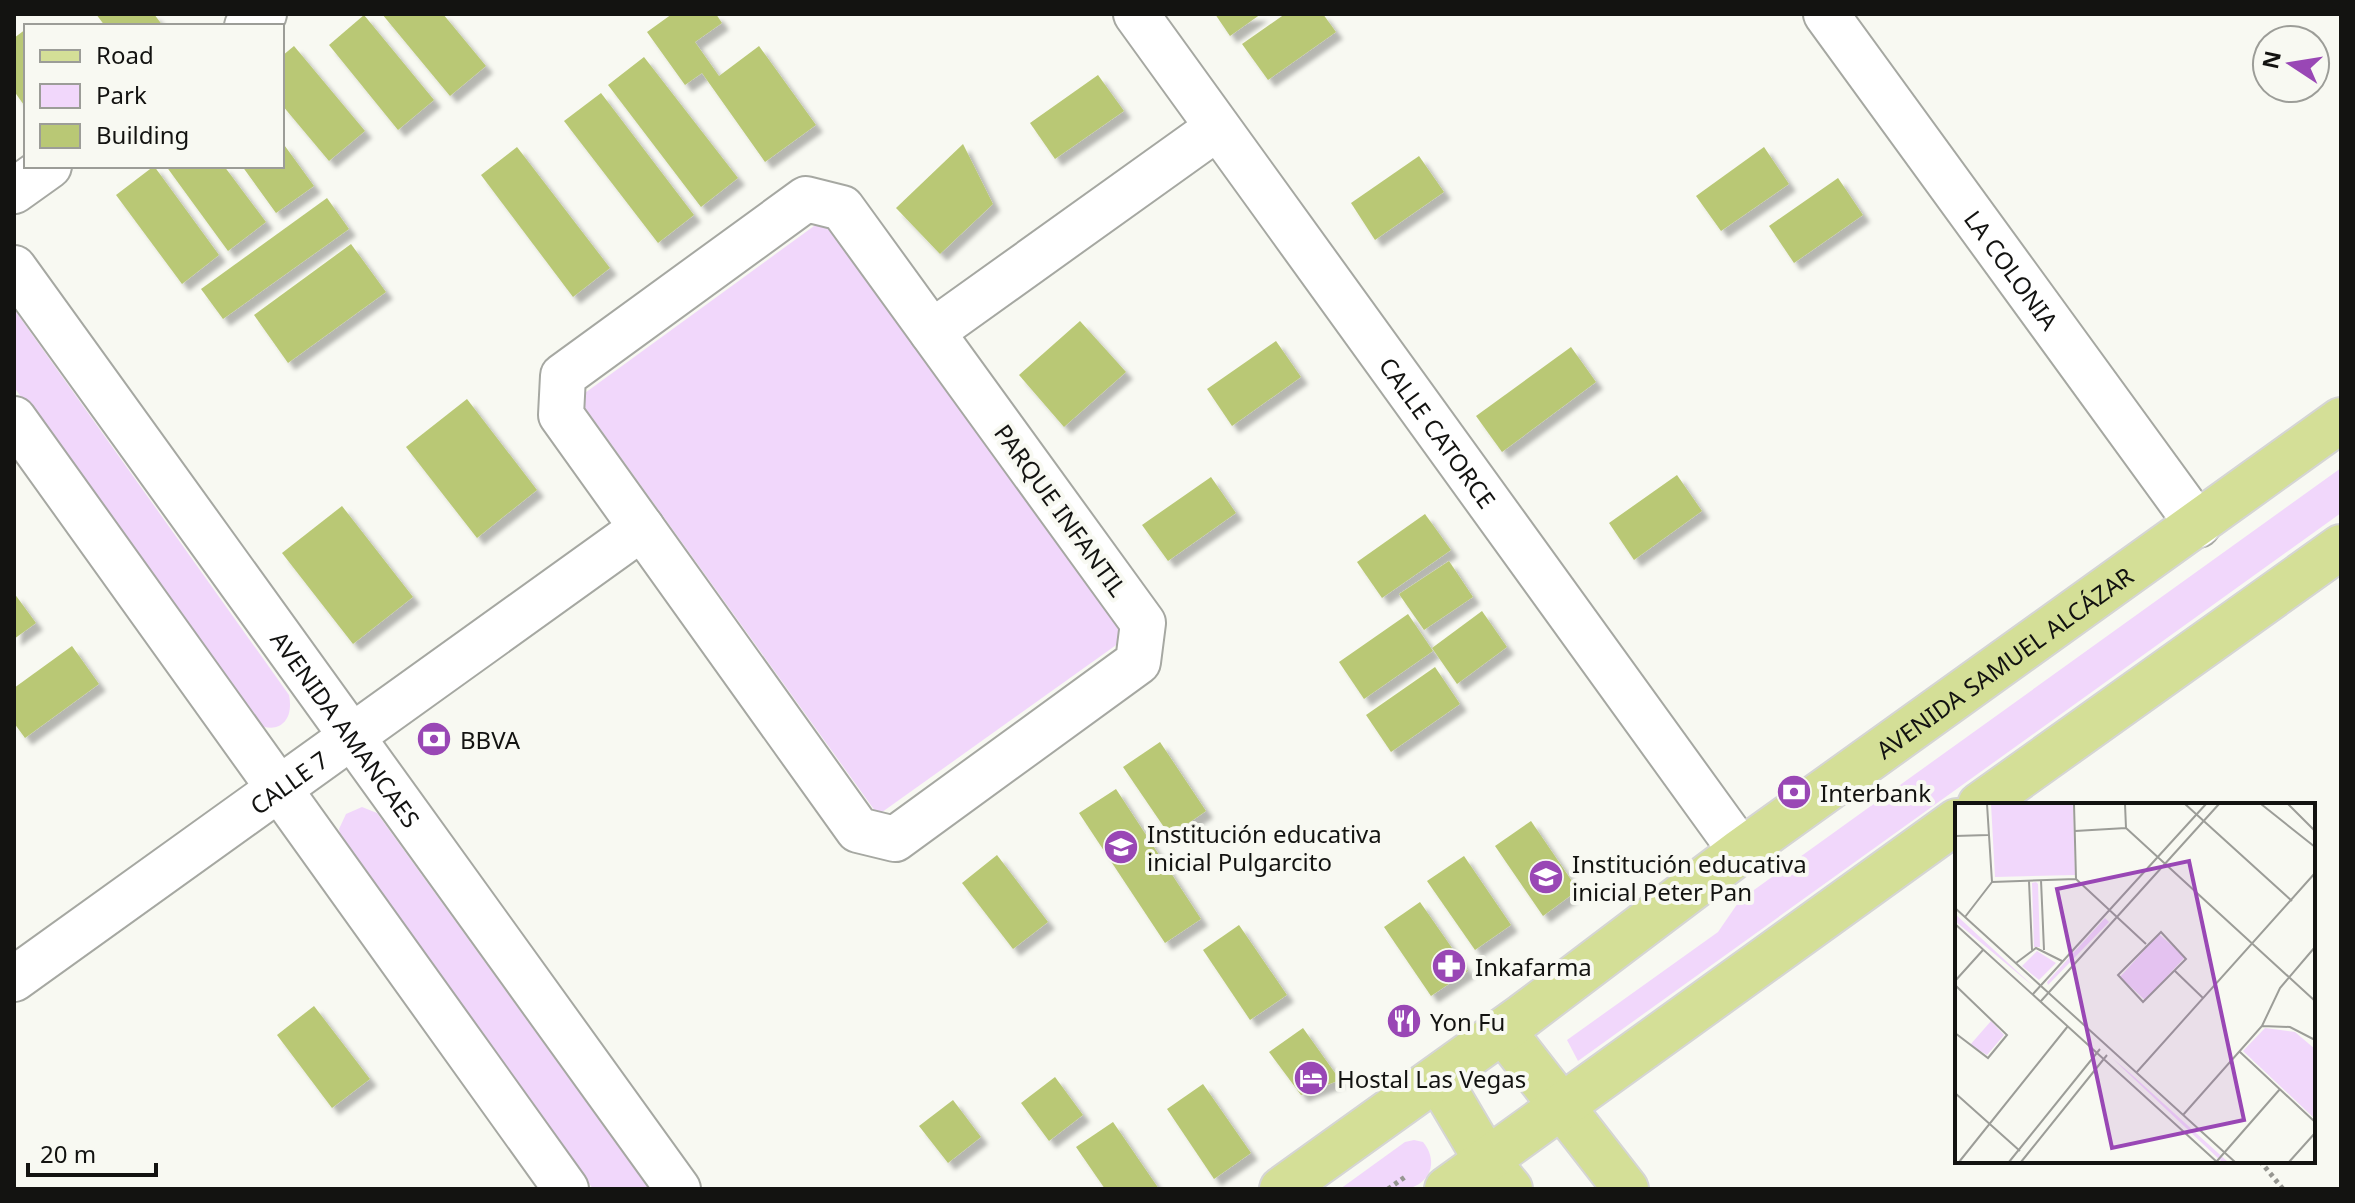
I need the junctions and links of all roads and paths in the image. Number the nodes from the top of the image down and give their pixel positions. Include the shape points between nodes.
1 (1136, 14) edge
2 (1826, 14) edge
3 (1217, 128) junction
4 (46, 168) edge
5 (14, 191) edge
6 (14, 268) edge
7 (932, 332) junction
8 (14, 419) edge
9 (2341, 420) edge
10 (2198, 525) junction
11 (642, 528) junction
12 (2341, 547) edge
13 (353, 736) junction
14 (280, 788) junction
15 (1983, 803) edge
16 (1955, 822) edge
17 (1741, 851) junction
18 (14, 979) edge
19 (1503, 1031) junction
20 (1438, 1078) junction
21 (1559, 1107) junction
22 (2262, 1163) edge
23 (1497, 1180) edge
24 (566, 1189) edge
25 (678, 1189) edge
26 (1282, 1189) edge
27 (1447, 1189) edge
28 (1626, 1189) edge
29 (2283, 1189) edge

1 - 3 street, CALLE CATORCE
2 - 10 street, LA COLONIA
3 - 7 street
3 - 17 street, CALLE CATORCE
4 - 5 street
6 - 13 street, AVENIDA AMANCAES
7 - 11 street, PARQUE INFANTIL via 842,208 806,199 563,376 561,415
7 - 11 street, PARQUE INFANTIL via 1143,623 1138,662 895,839 858,830
8 - 14 street
9 - 10 main road, AVENIDA SAMUEL ALCÁZAR
10 - 17 main road, AVENIDA SAMUEL ALCÁZAR
11 - 13 street, CALLE 7
12 - 15 main road
13 - 14 street, CALLE 7
13 - 25 street, AVENIDA AMANCAES
14 - 18 street, CALLE 7
14 - 24 street
16 - 21 main road
17 - 19 main road, AVENIDA SAMUEL ALCÁZAR
19 - 20 main road, AVENIDA SAMUEL ALCÁZAR
19 - 21 main road
20 - 23 main road
20 - 26 main road, AVENIDA SAMUEL ALCÁZAR
21 - 23 main road
21 - 28 main road
22 - 29 path
23 - 27 main road

